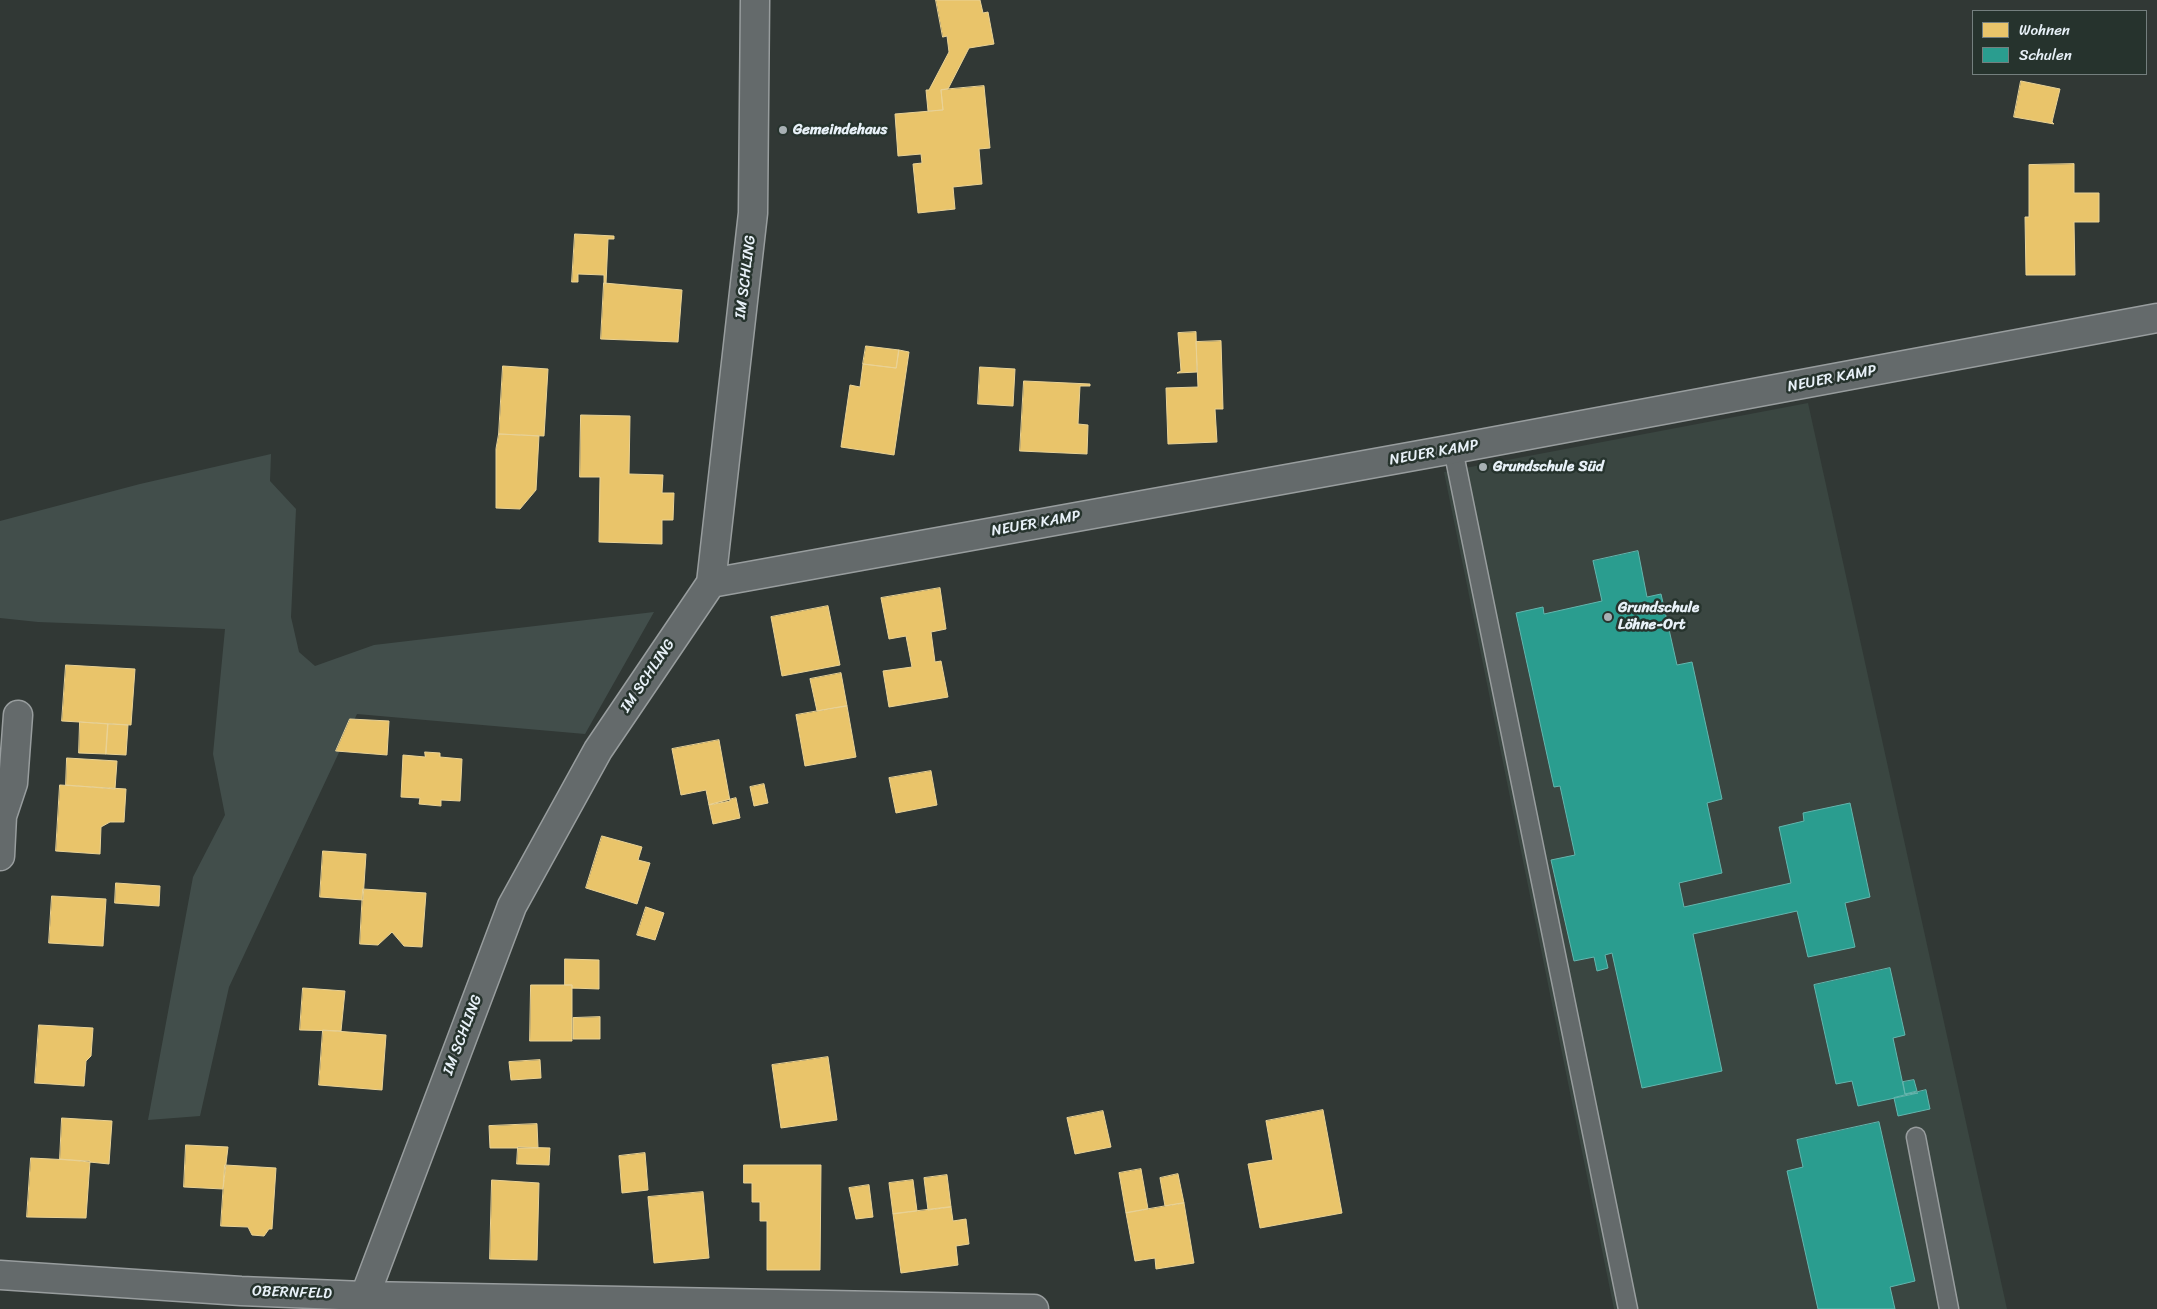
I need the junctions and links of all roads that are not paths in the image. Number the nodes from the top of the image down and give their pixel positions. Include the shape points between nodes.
1 (755, 0) edge
2 (2157, 318) edge
3 (1453, 449) junction
4 (711, 583) junction
5 (18, 715) dead end
6 (1, 816) edge
7 (0, 856) edge
8 (1916, 1137) dead end
9 (0, 1275) edge
10 (362, 1303) edge
11 (1034, 1309) edge
12 (1628, 1309) edge
13 (1949, 1309) edge

1 - 4 street, IM SCHLING via 753,213
2 - 3 street, NEUER KAMP
3 - 4 street, NEUER KAMP
3 - 12 lane
4 - 10 street, IM SCHLING via 598,750 512,906
5 - 6 street via 13,783
6 - 7 street
8 - 13 lane
9 - 10 street, OBERNFELD via 241,1291
10 - 11 street, OBERNFELD

